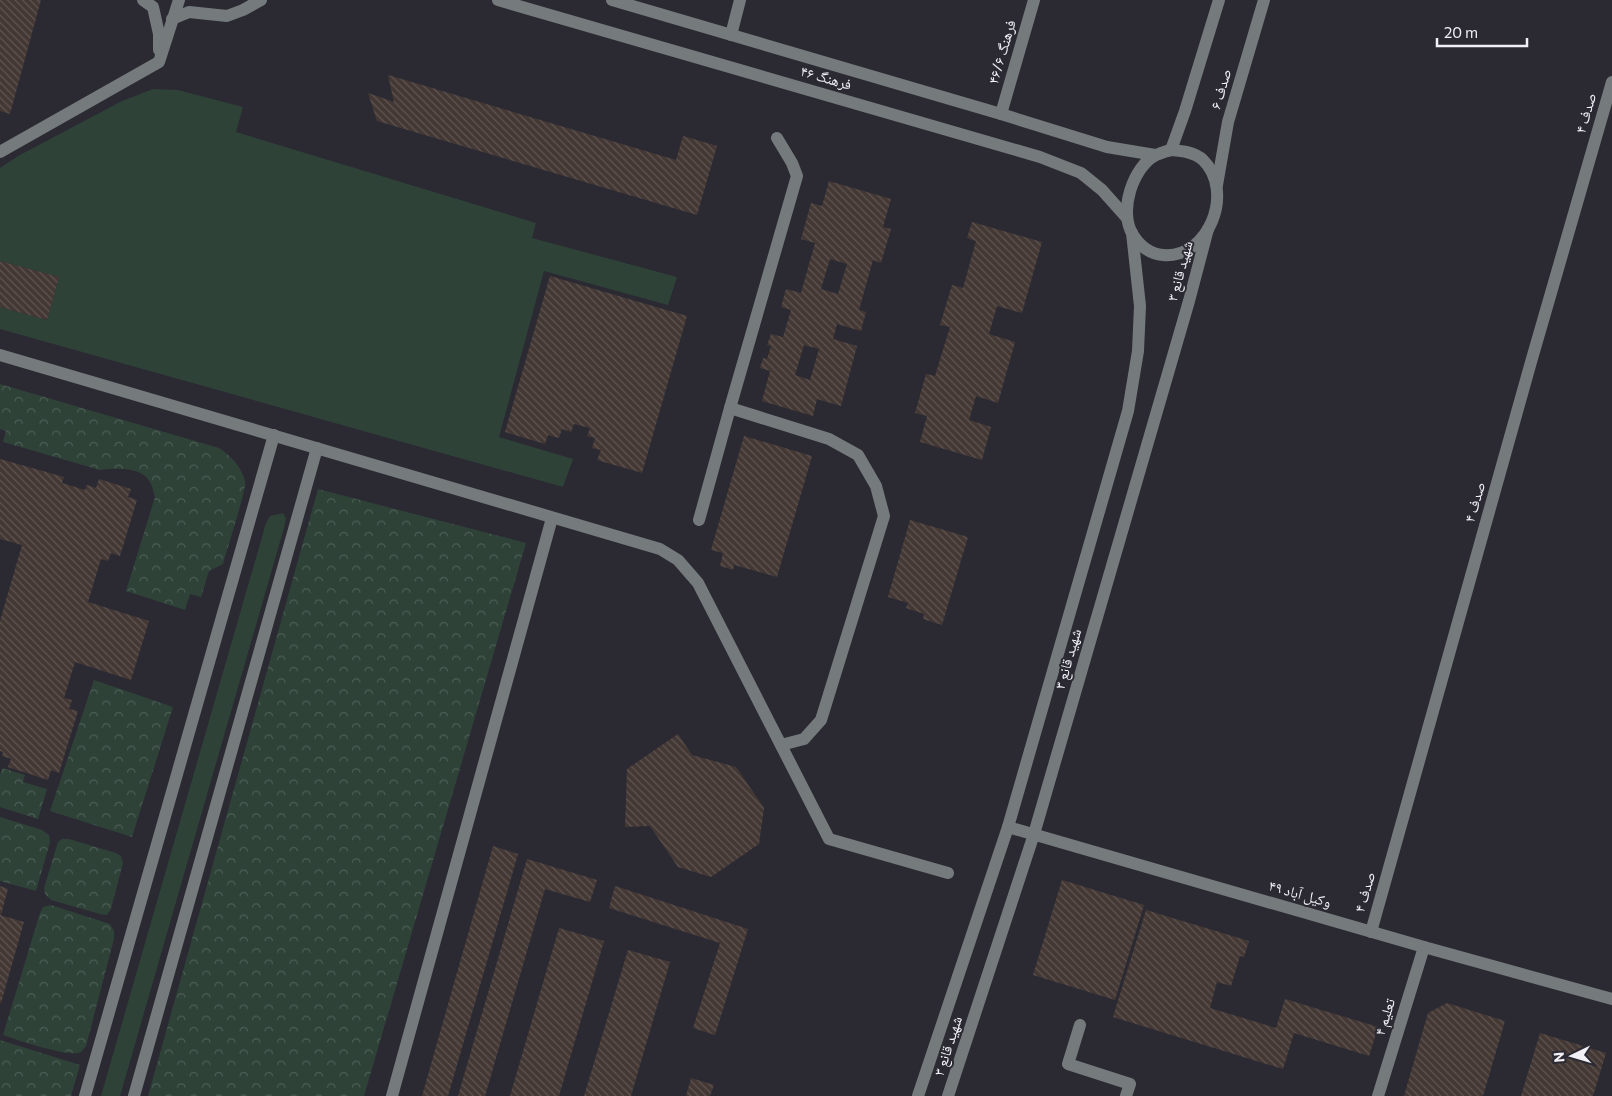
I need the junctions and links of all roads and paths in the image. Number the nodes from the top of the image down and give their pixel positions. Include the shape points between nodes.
1 (143, 0) edge
2 (178, 0) edge
3 (261, 0) edge
4 (498, 0) edge
5 (612, 0) edge
6 (740, 0) edge
7 (1034, 0) edge
8 (1219, 0) edge
9 (1264, 0) edge
10 (172, 19) junction
11 (731, 35) junction
12 (159, 62) junction
13 (1612, 82) edge
14 (1001, 114) junction
15 (777, 138) dead end
16 (1171, 150) junction
17 (0, 152) edge
18 (1155, 155) junction
19 (1216, 188) junction
20 (1128, 218) junction
21 (1208, 229) junction
22 (1132, 234) junction
23 (0, 355) edge
24 (730, 408) junction
25 (274, 436) junction
26 (317, 448) junction
27 (552, 518) junction
28 (699, 520) dead end
29 (781, 745) junction
30 (1008, 827) junction
31 (1034, 834) junction
32 (948, 873) dead end
33 (1371, 932) junction
34 (1424, 947) junction
35 (1612, 999) edge
36 (1080, 1025) dead end
37 (85, 1096) edge
38 (134, 1096) edge
39 (392, 1096) edge
40 (918, 1096) edge
41 (948, 1096) edge
42 (1126, 1096) edge
43 (1378, 1096) edge

1 - 12 street via 153,7 159,34
2 - 10 street
3 - 10 street via 227,16 189,12
4 - 20 street, فرهنگ ۴۶ via 1040,157 1081,173
5 - 11 street, فرهنگ ۴۶
6 - 11 street
7 - 14 street, فرهنگ ۴۶/۶
8 - 16 street, صدف ۶
9 - 19 street, صدف ۶ via 1228,122
10 - 12 street
11 - 14 street, فرهنگ ۴۶
12 - 17 street
13 - 33 street, صدف ۴
14 - 18 street, فرهنگ ۴۶ via 1107,147
15 - 24 street via 797,176
16 - 18 street
16 - 19 street via 1188,152 1202,160 1212,173
18 - 20 street via 1135,177 1127,204
19 - 21 street via 1214,216
20 - 22 street
21 - 22 street via 1188,251 1173,256 1156,254 1142,246
21 - 31 street, شهید قانع ۳
22 - 30 street, شهید قانع ۳ via 1140,306 1138,351 1128,410
23 - 25 street
24 - 28 street
24 - 29 street via 829,439 858,455 876,486 884,516 822,720 804,739
25 - 26 street
25 - 37 street
26 - 27 street
26 - 38 street
27 - 29 street via 660,549 678,560 698,583
27 - 39 street
29 - 32 street via 829,839
30 - 31 street, وکیل آباد ۴۹
30 - 40 street, شهید قانع ۳
31 - 33 street, وکیل آباد ۴۹
31 - 41 street, شهید قانع ۳
33 - 34 street, وکیل آباد ۴۹
34 - 35 street, وکیل آباد ۴۹
34 - 43 street, تعلیم ۴
36 - 42 street via 1068,1064 1130,1084

